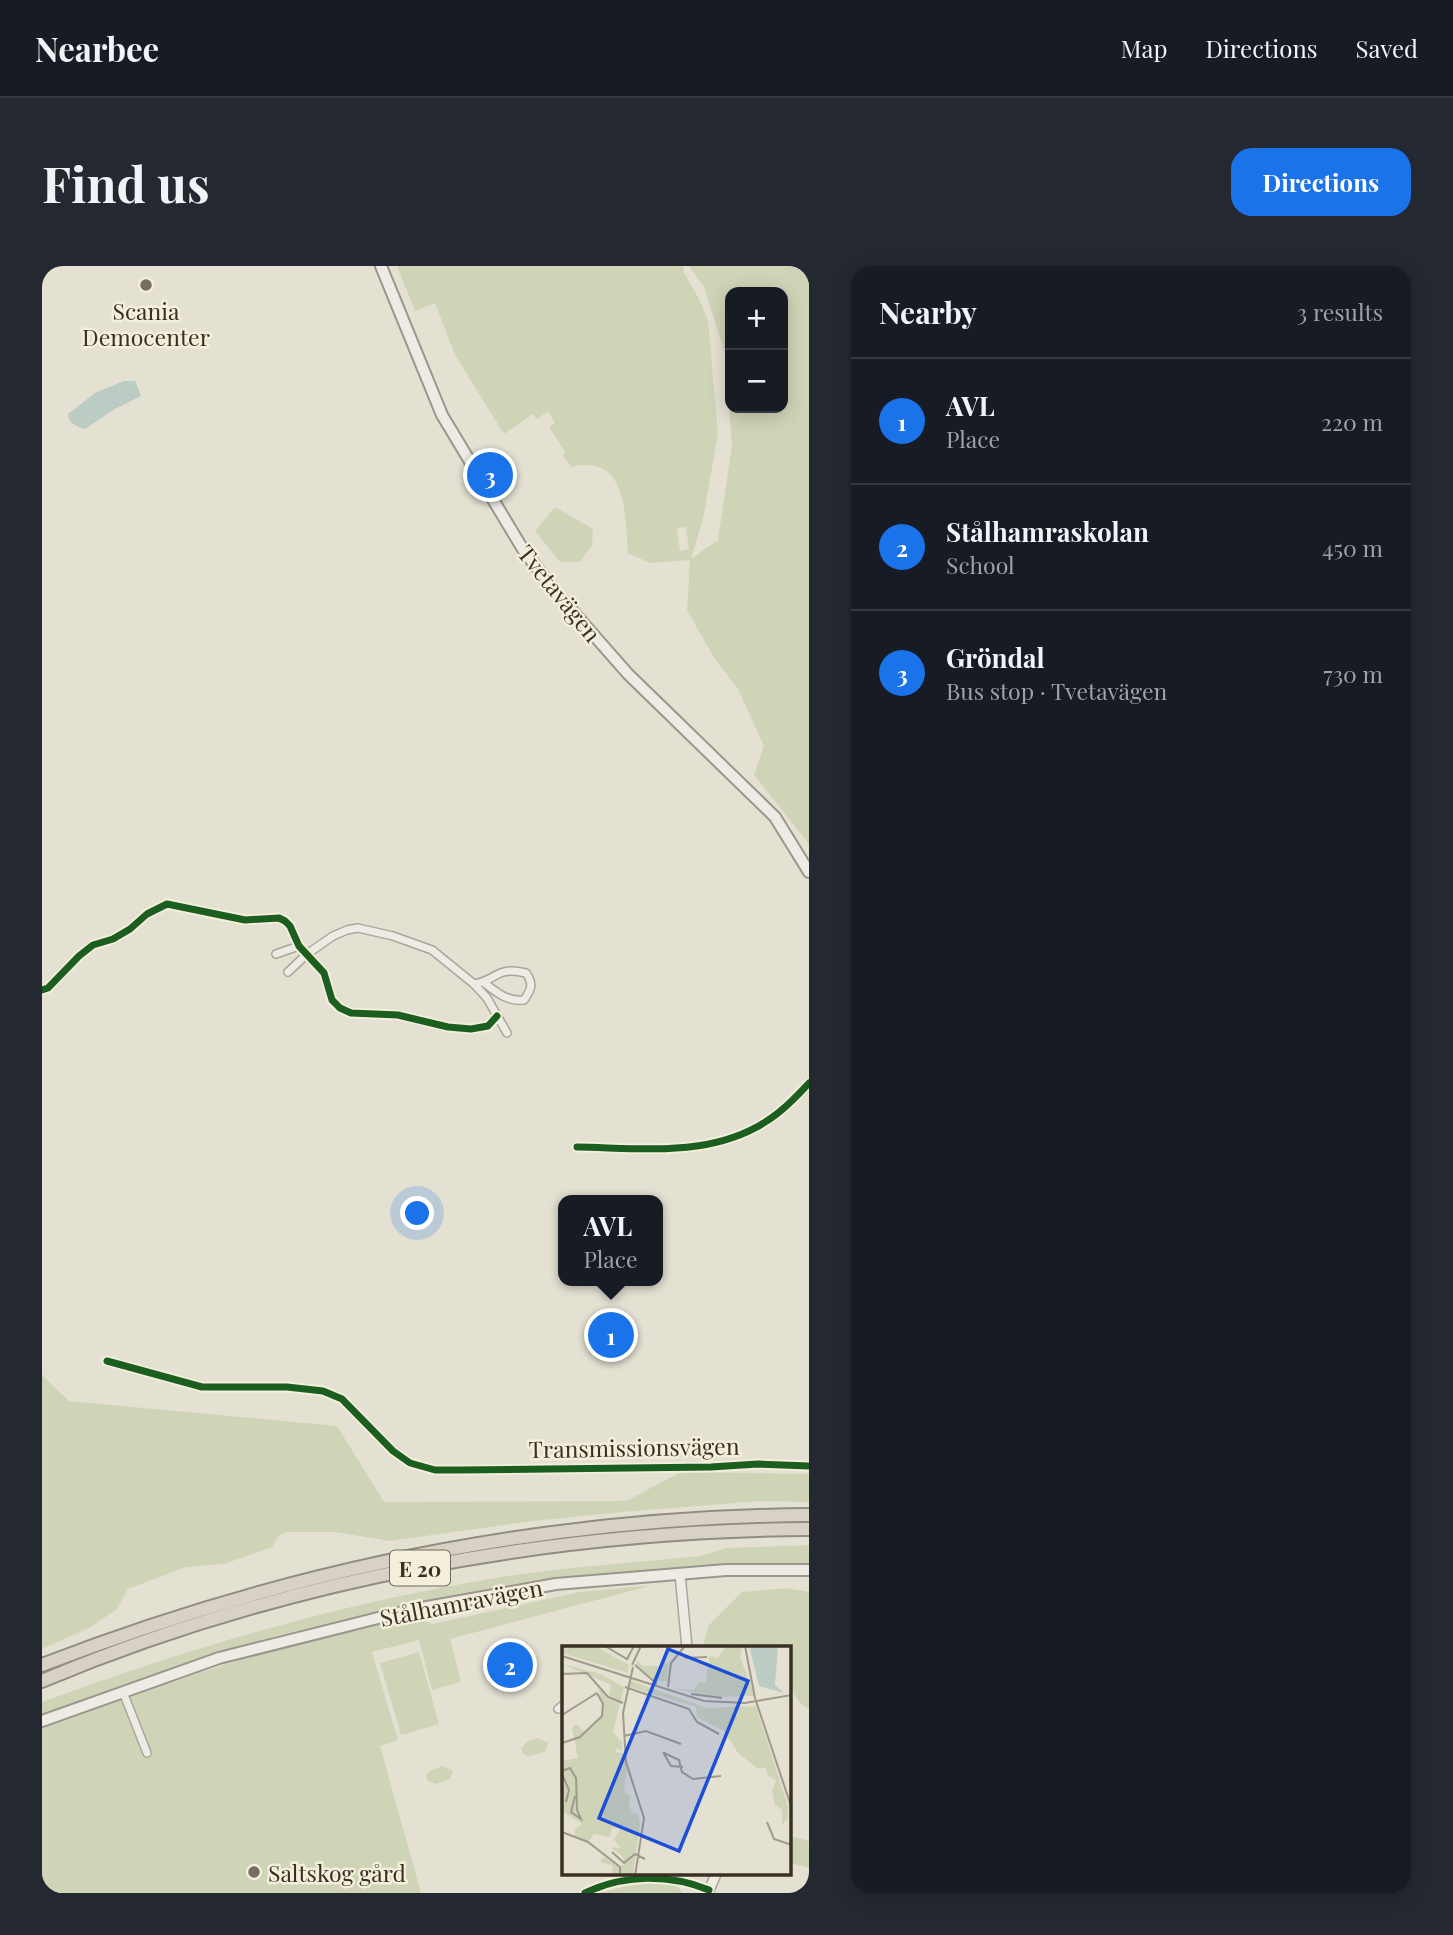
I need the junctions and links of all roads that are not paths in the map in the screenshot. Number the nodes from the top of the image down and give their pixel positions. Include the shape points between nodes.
1 (382, 266) edge
2 (809, 872) edge
3 (299, 946) junction
4 (276, 954) dead end
5 (307, 954) junction
6 (288, 972) dead end
7 (483, 982) junction
8 (474, 984) junction
9 (42, 990) edge
10 (497, 1016) junction
11 (507, 1033) dead end
12 (809, 1083) edge
13 (577, 1147) dead end
14 (107, 1361) dead end
15 (809, 1466) edge
16 (809, 1515) edge
17 (809, 1529) edge
18 (809, 1570) edge
19 (680, 1574) junction
20 (687, 1646) edge
21 (42, 1664) edge
22 (42, 1681) edge
23 (123, 1692) junction
24 (42, 1721) edge
25 (147, 1753) dead end
26 (709, 1891) edge
27 (585, 1893) edge

1 - 2 main road, Tvetavägen via 442,415 524,551 628,674 775,817
3 - 4 street
3 - 5 street
3 - 9 street via 290,926 279,918 245,920 167,904 113,939 93,945
5 - 6 street
5 - 8 street via 333,936 358,928 432,950
5 - 10 street via 324,973 332,1000 351,1013 398,1015 471,1029 488,1026
7 - 7 street via 500,971 512,970 526,973 531,991 524,1000 515,1001
7 - 8 street
8 - 10 street
10 - 11 street
12 - 13 street via 768,1121 722,1142 686,1148
14 - 15 street, Transmissionsvägen via 202,1387 323,1391 342,1399 410,1463 435,1470
16 - 21 highway, E 20 via 600,1527 422,1554 241,1597
17 - 22 highway, E 20 via 613,1540 424,1568 244,1610
18 - 19 main road, Stålhamravägen
19 - 20 street
19 - 23 main road, Stålhamravägen via 556,1584 410,1610 219,1658
23 - 24 main road, Stålhamravägen
23 - 25 street
26 - 27 street via 677,1879 650,1878 624,1880

